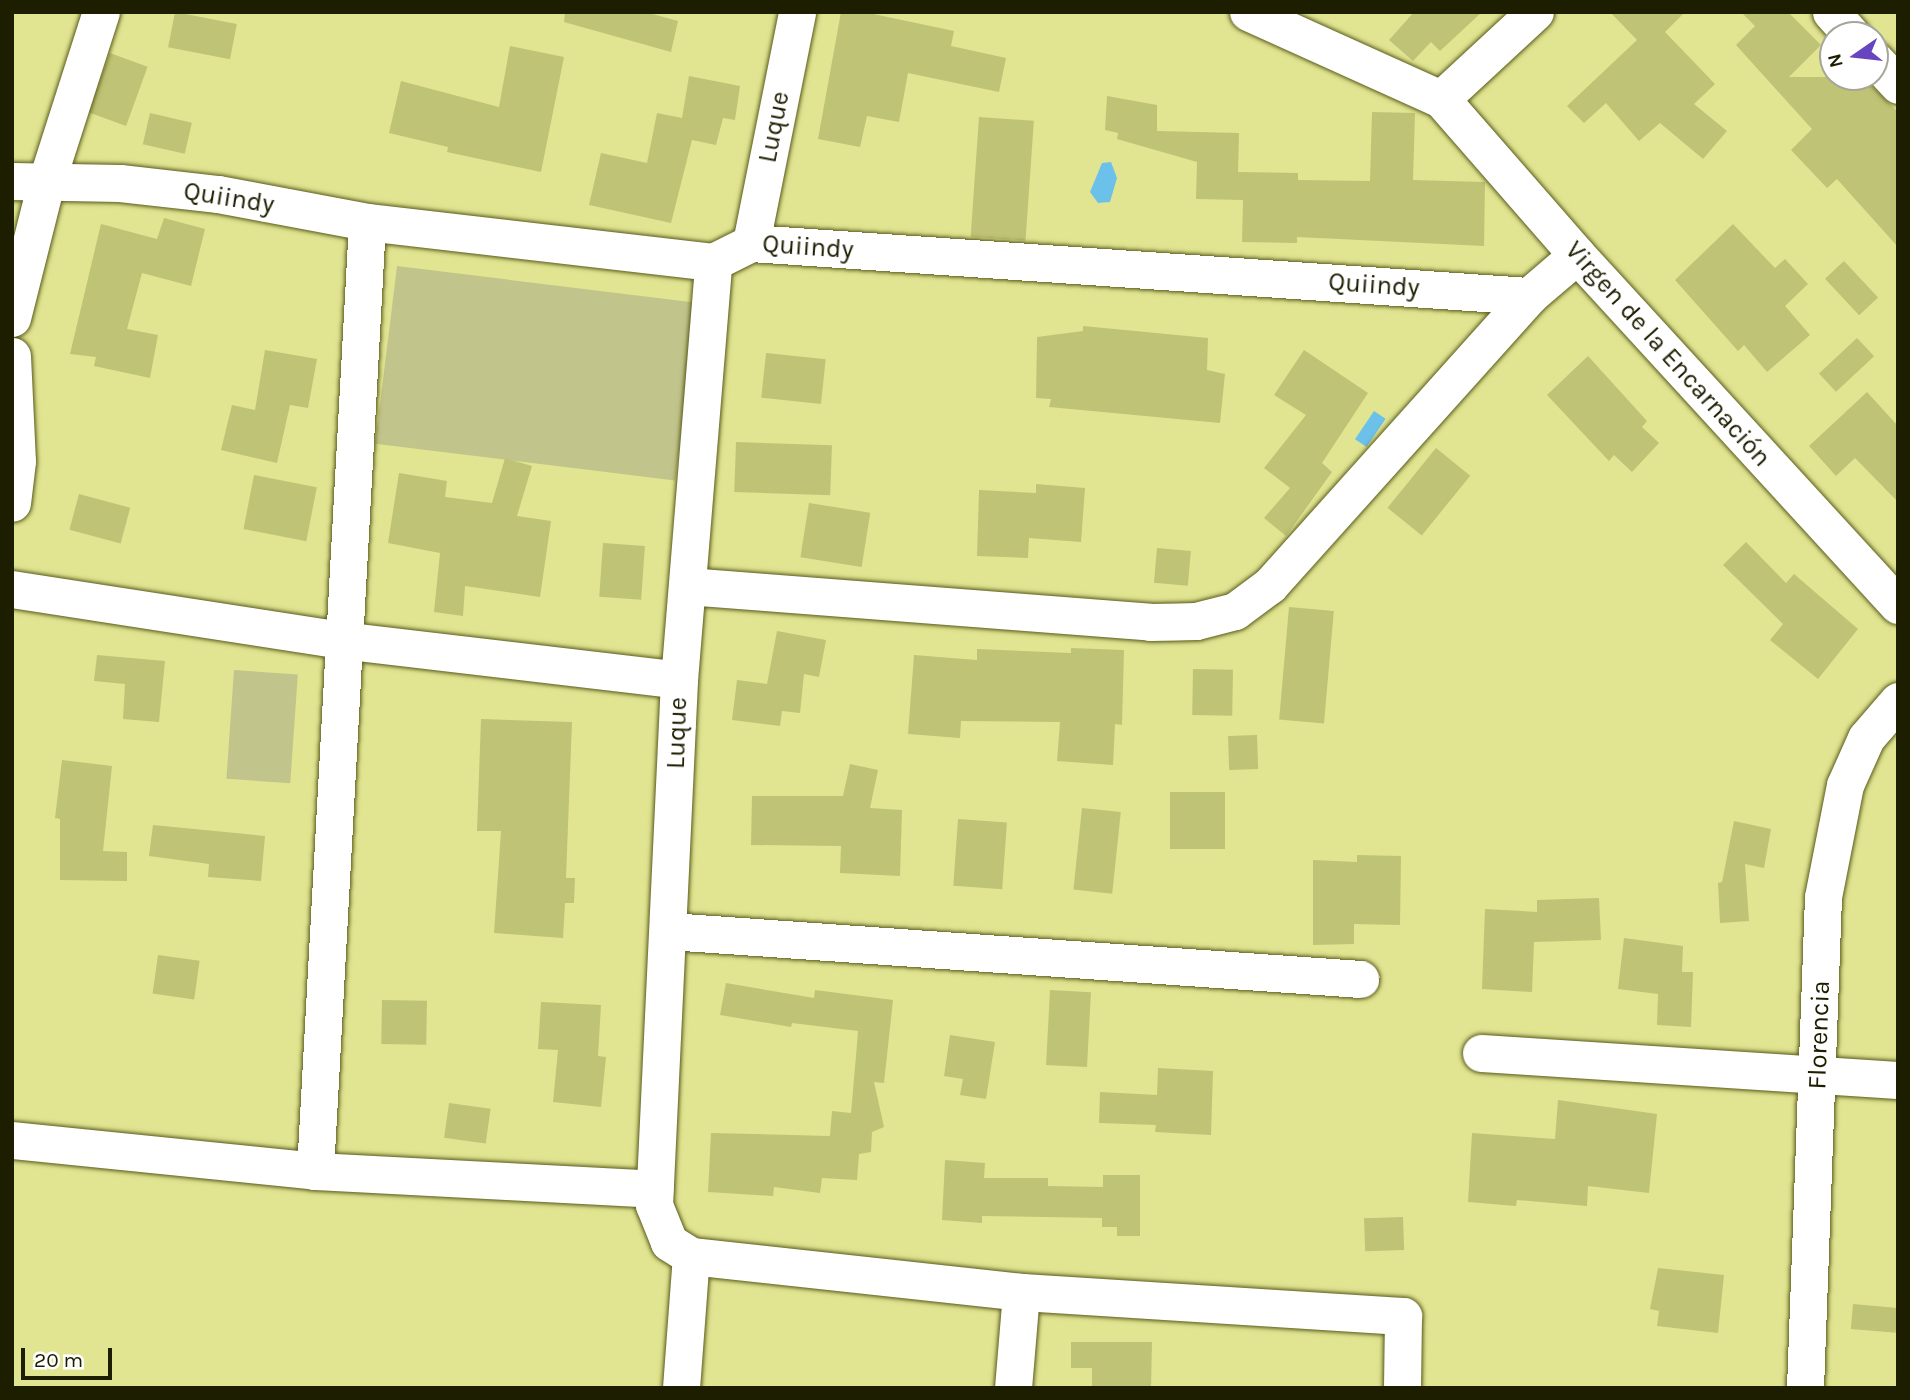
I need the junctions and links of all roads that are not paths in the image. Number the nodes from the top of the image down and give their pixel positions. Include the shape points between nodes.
1 (101, 12) edge
2 (797, 12) edge
3 (1248, 12) edge
4 (1535, 12) edge
5 (1441, 99) junction
6 (29, 182) edge
7 (367, 222) junction
8 (751, 243) junction
9 (1577, 255) junction
10 (713, 262) junction
11 (1529, 296) junction
12 (12, 318) edge
13 (12, 356) edge
14 (12, 503) edge
15 (687, 586) junction
16 (12, 589) edge
17 (1898, 605) edge
18 (341, 640) junction
19 (679, 680) junction
20 (1898, 701) edge
21 (669, 931) junction
22 (1360, 979) dead end
23 (1481, 1053) dead end
24 (1818, 1076) junction
25 (1898, 1080) edge
26 (12, 1140) edge
27 (315, 1171) junction
28 (654, 1197) junction
29 (691, 1256) junction
30 (1021, 1292) junction
31 (681, 1388) edge
32 (1013, 1388) edge
33 (1402, 1388) edge
34 (1805, 1388) edge

1 - 6 street
2 - 8 street, Luque
3 - 5 street
4 - 5 street
5 - 9 street, Virgen de la Encarnación
6 - 7 street, Quiindy via 120,183 218,194
6 - 12 street
7 - 10 street, Quiindy
7 - 18 street
8 - 10 street, Quiindy
8 - 11 street, Quiindy
9 - 11 street
9 - 17 street, Virgen de la Encarnación
10 - 15 street, Luque
11 - 15 street via 1270,585 1234,611 1196,621 1150,622
13 - 14 street via 17,461
15 - 19 street, Luque
16 - 18 street
18 - 19 street
18 - 27 street
19 - 21 street, Luque
20 - 24 street, Florencia via 1866,738 1845,785 1823,897
21 - 22 street
21 - 28 street, Luque
23 - 24 street
24 - 25 street
24 - 34 street, Florencia
26 - 27 street
27 - 28 street
28 - 29 street via 670,1242
29 - 30 street
29 - 31 street
30 - 32 street
30 - 33 street via 1402,1316

